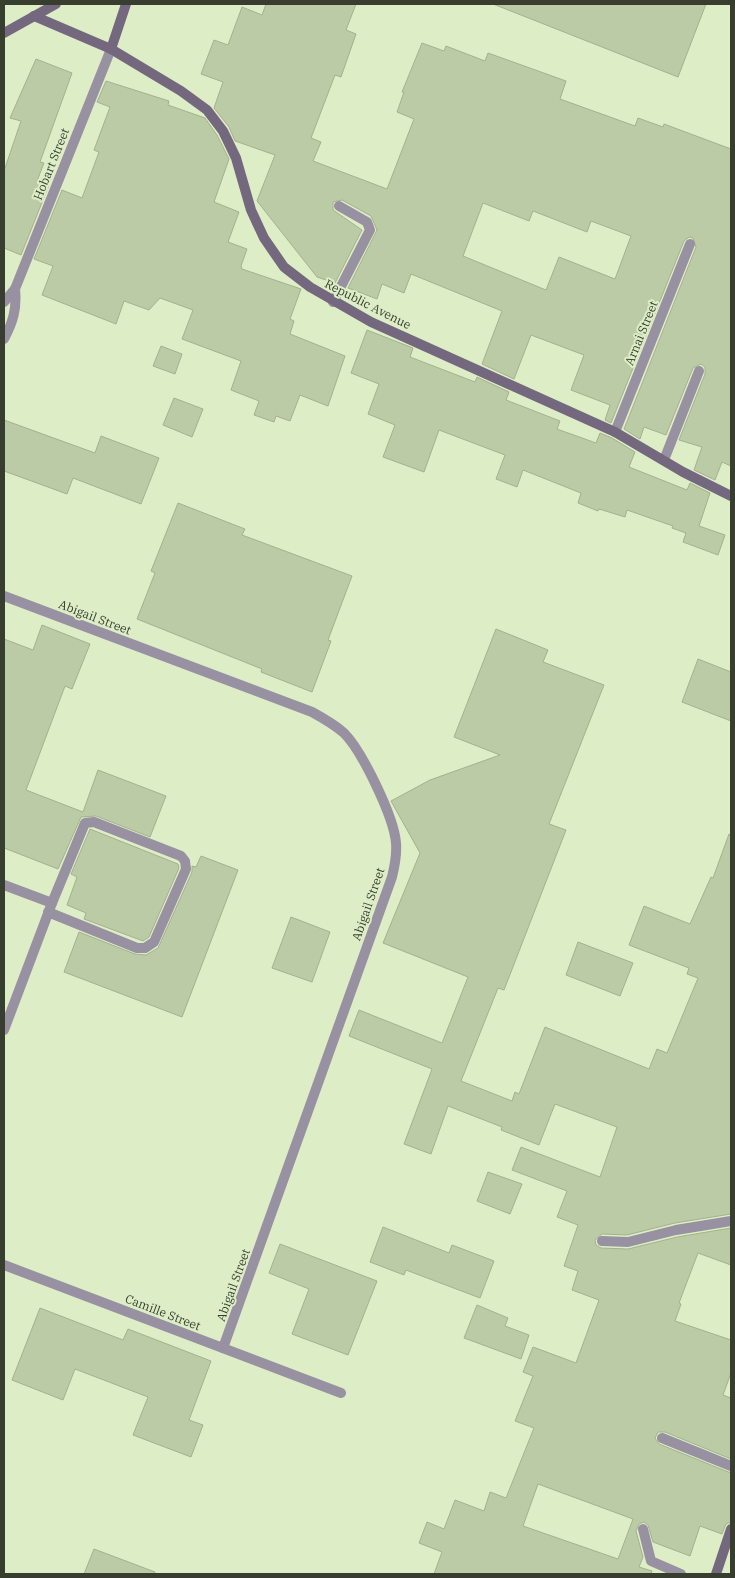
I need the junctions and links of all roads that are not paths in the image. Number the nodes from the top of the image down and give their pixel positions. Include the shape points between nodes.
1 (56, 4) edge
2 (126, 4) edge
3 (34, 16) junction
4 (4, 33) edge
5 (111, 50) junction
6 (339, 206) dead end
7 (690, 244) dead end
8 (15, 289) junction
9 (4, 302) edge
10 (333, 302) junction
11 (4, 339) edge
12 (699, 371) dead end
13 (615, 432) junction
14 (664, 460) junction
15 (731, 496) edge
16 (4, 596) edge
17 (4, 885) edge
18 (50, 907) junction
19 (4, 1030) edge
20 (731, 1221) edge
21 (602, 1240) dead end
22 (4, 1265) edge
23 (223, 1348) junction
24 (341, 1393) dead end
25 (662, 1438) dead end
26 (731, 1466) edge
27 (643, 1529) dead end
28 (731, 1529) edge
29 (681, 1574) edge
30 (716, 1574) edge

1 - 3 main road
2 - 5 main road
3 - 4 main road
3 - 5 main road, Republic Avenue
5 - 8 street, Hobart Street
5 - 10 main road, Republic Avenue via 208,110 236,158 251,210 264,238 284,267
6 - 10 street via 367,222 370,230
7 - 13 street, Arnai Street
8 - 9 street, Hobart Street
8 - 11 street, Hobart Street via 16,307 12,325
10 - 13 main road, Republic Avenue
12 - 14 street
13 - 14 main road, Republic Avenue
14 - 15 main road, Republic Avenue
16 - 23 street, Abigail Street via 330,721 357,750 392,825 396,860 392,877
17 - 18 street
18 - 18 street via 85,823 94,822 181,856 185,861 186,869 154,942 145,948 137,948
18 - 19 street
20 - 21 street via 628,1242
22 - 23 street, Camille Street
23 - 24 street, Camille Street
25 - 26 street
27 - 29 street via 651,1561
28 - 30 main road

